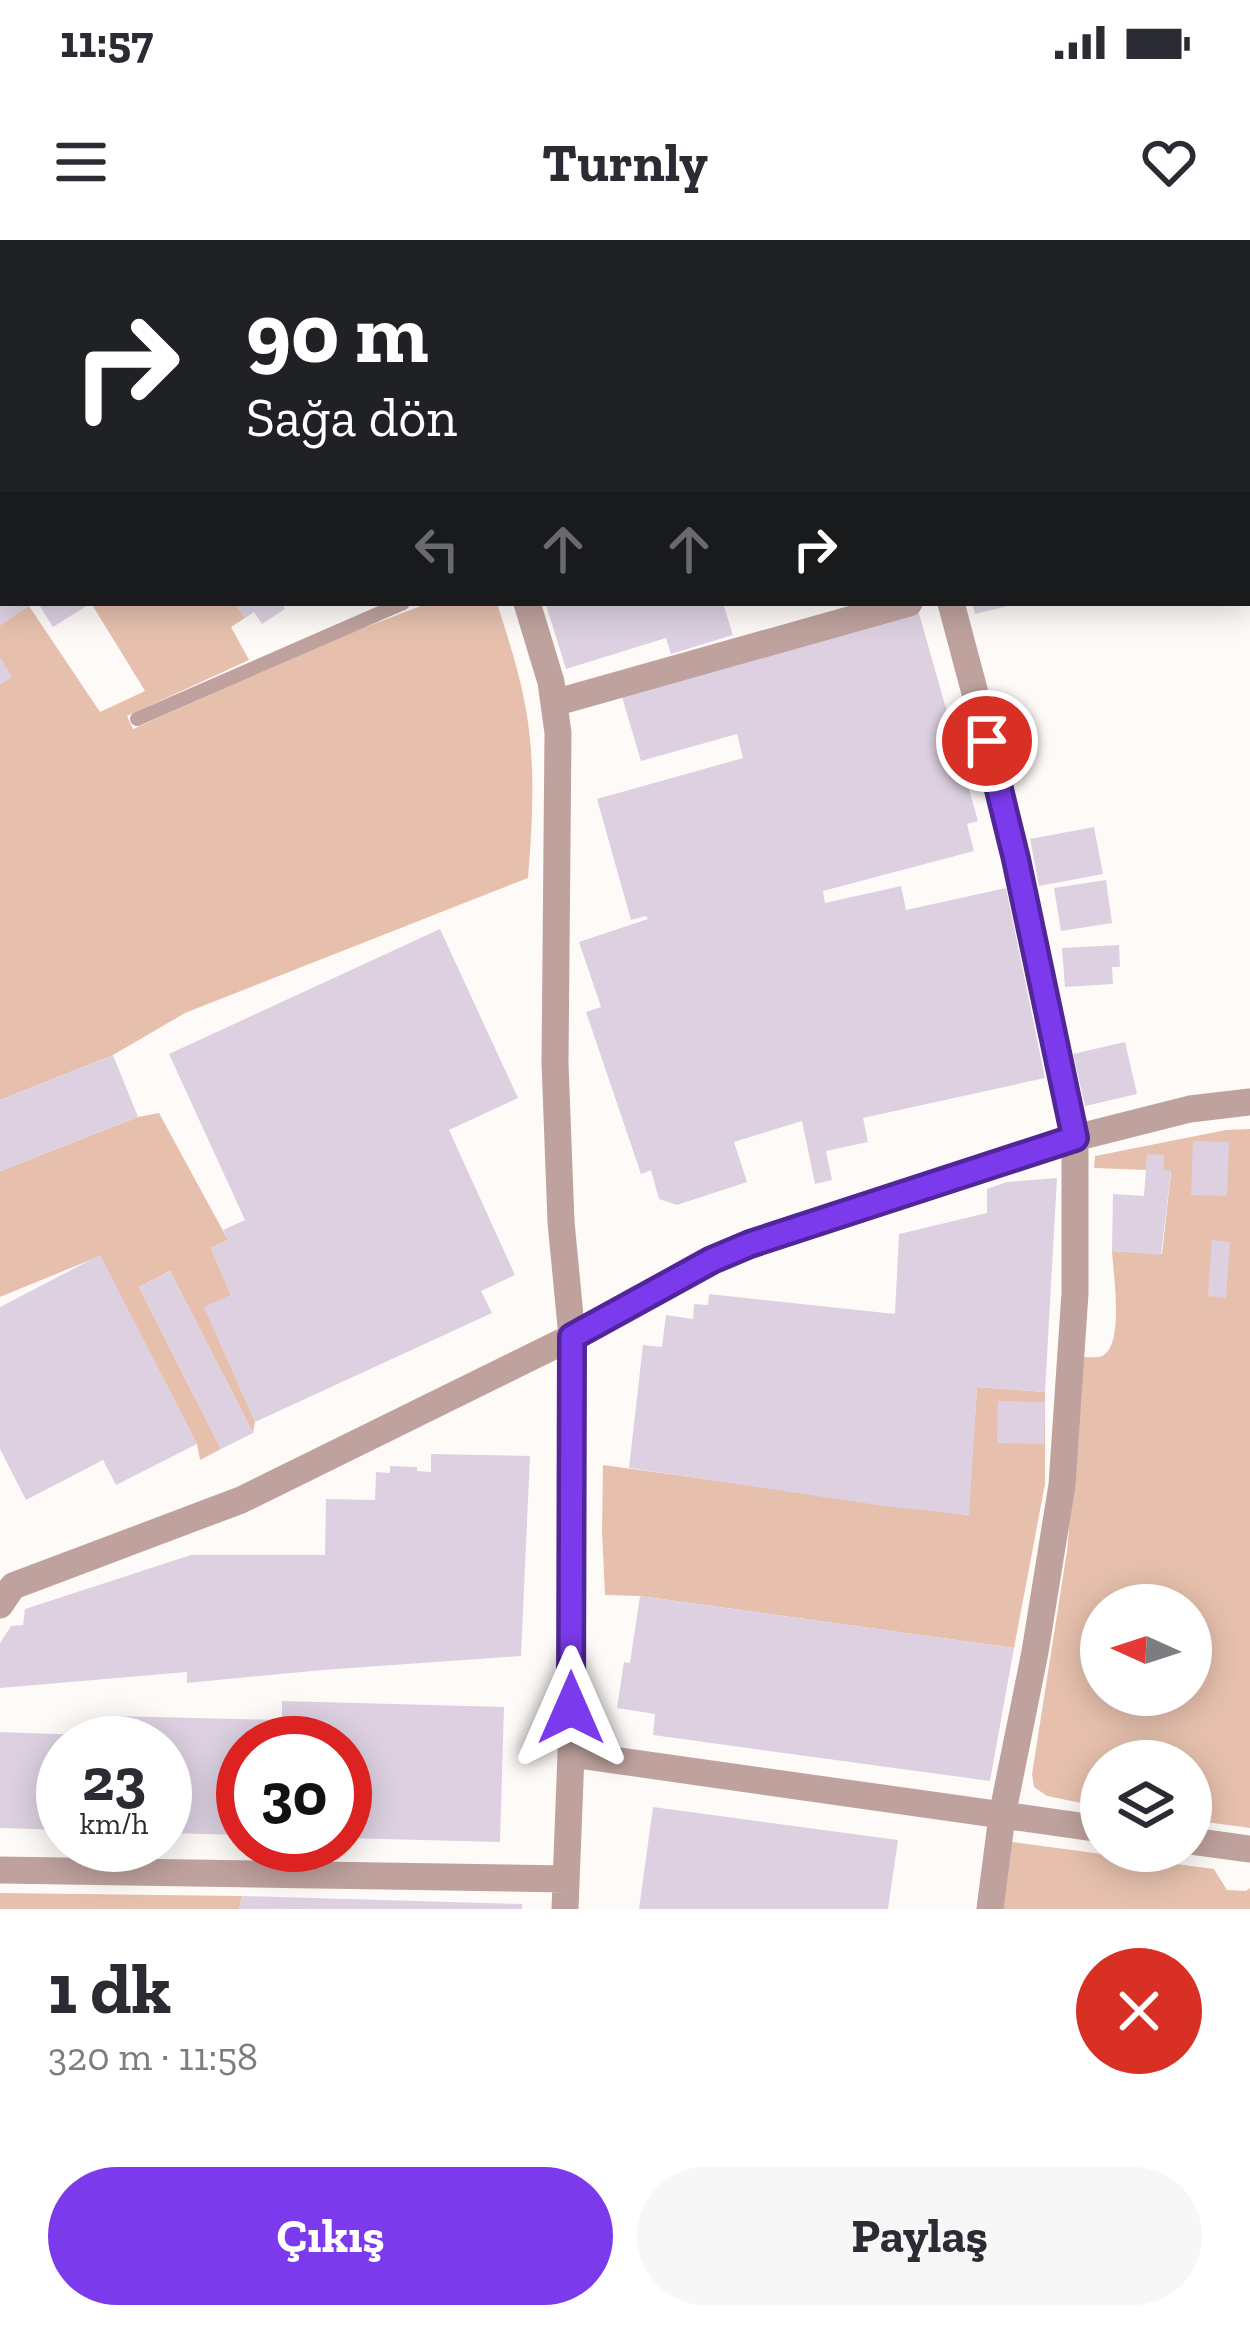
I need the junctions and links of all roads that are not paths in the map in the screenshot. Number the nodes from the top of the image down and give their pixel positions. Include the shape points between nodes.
1 (396, 606) edge
2 (528, 606) edge
3 (898, 606) edge
4 (952, 606) edge
5 (554, 703) junction
6 (137, 718) dead end
7 (1250, 1102) edge
8 (1075, 1138) junction
9 (572, 1337) junction
10 (4, 1587) edge
11 (571, 1754) junction
12 (1002, 1816) junction
13 (1080, 1826) edge
14 (1212, 1844) edge
15 (1250, 1849) edge
16 (0, 1870) edge
17 (566, 1879) junction
18 (565, 1909) edge
19 (990, 1909) edge

1 - 6 lane
2 - 5 street
3 - 5 street
4 - 8 street via 1000,787
5 - 9 street via 555,1063
7 - 8 street
8 - 9 street via 750,1244
8 - 12 street via 1062,1485
9 - 10 street via 242,1500
9 - 11 street
11 - 12 street
11 - 17 street
12 - 13 street
12 - 19 street
14 - 15 street
16 - 17 street
17 - 18 street

